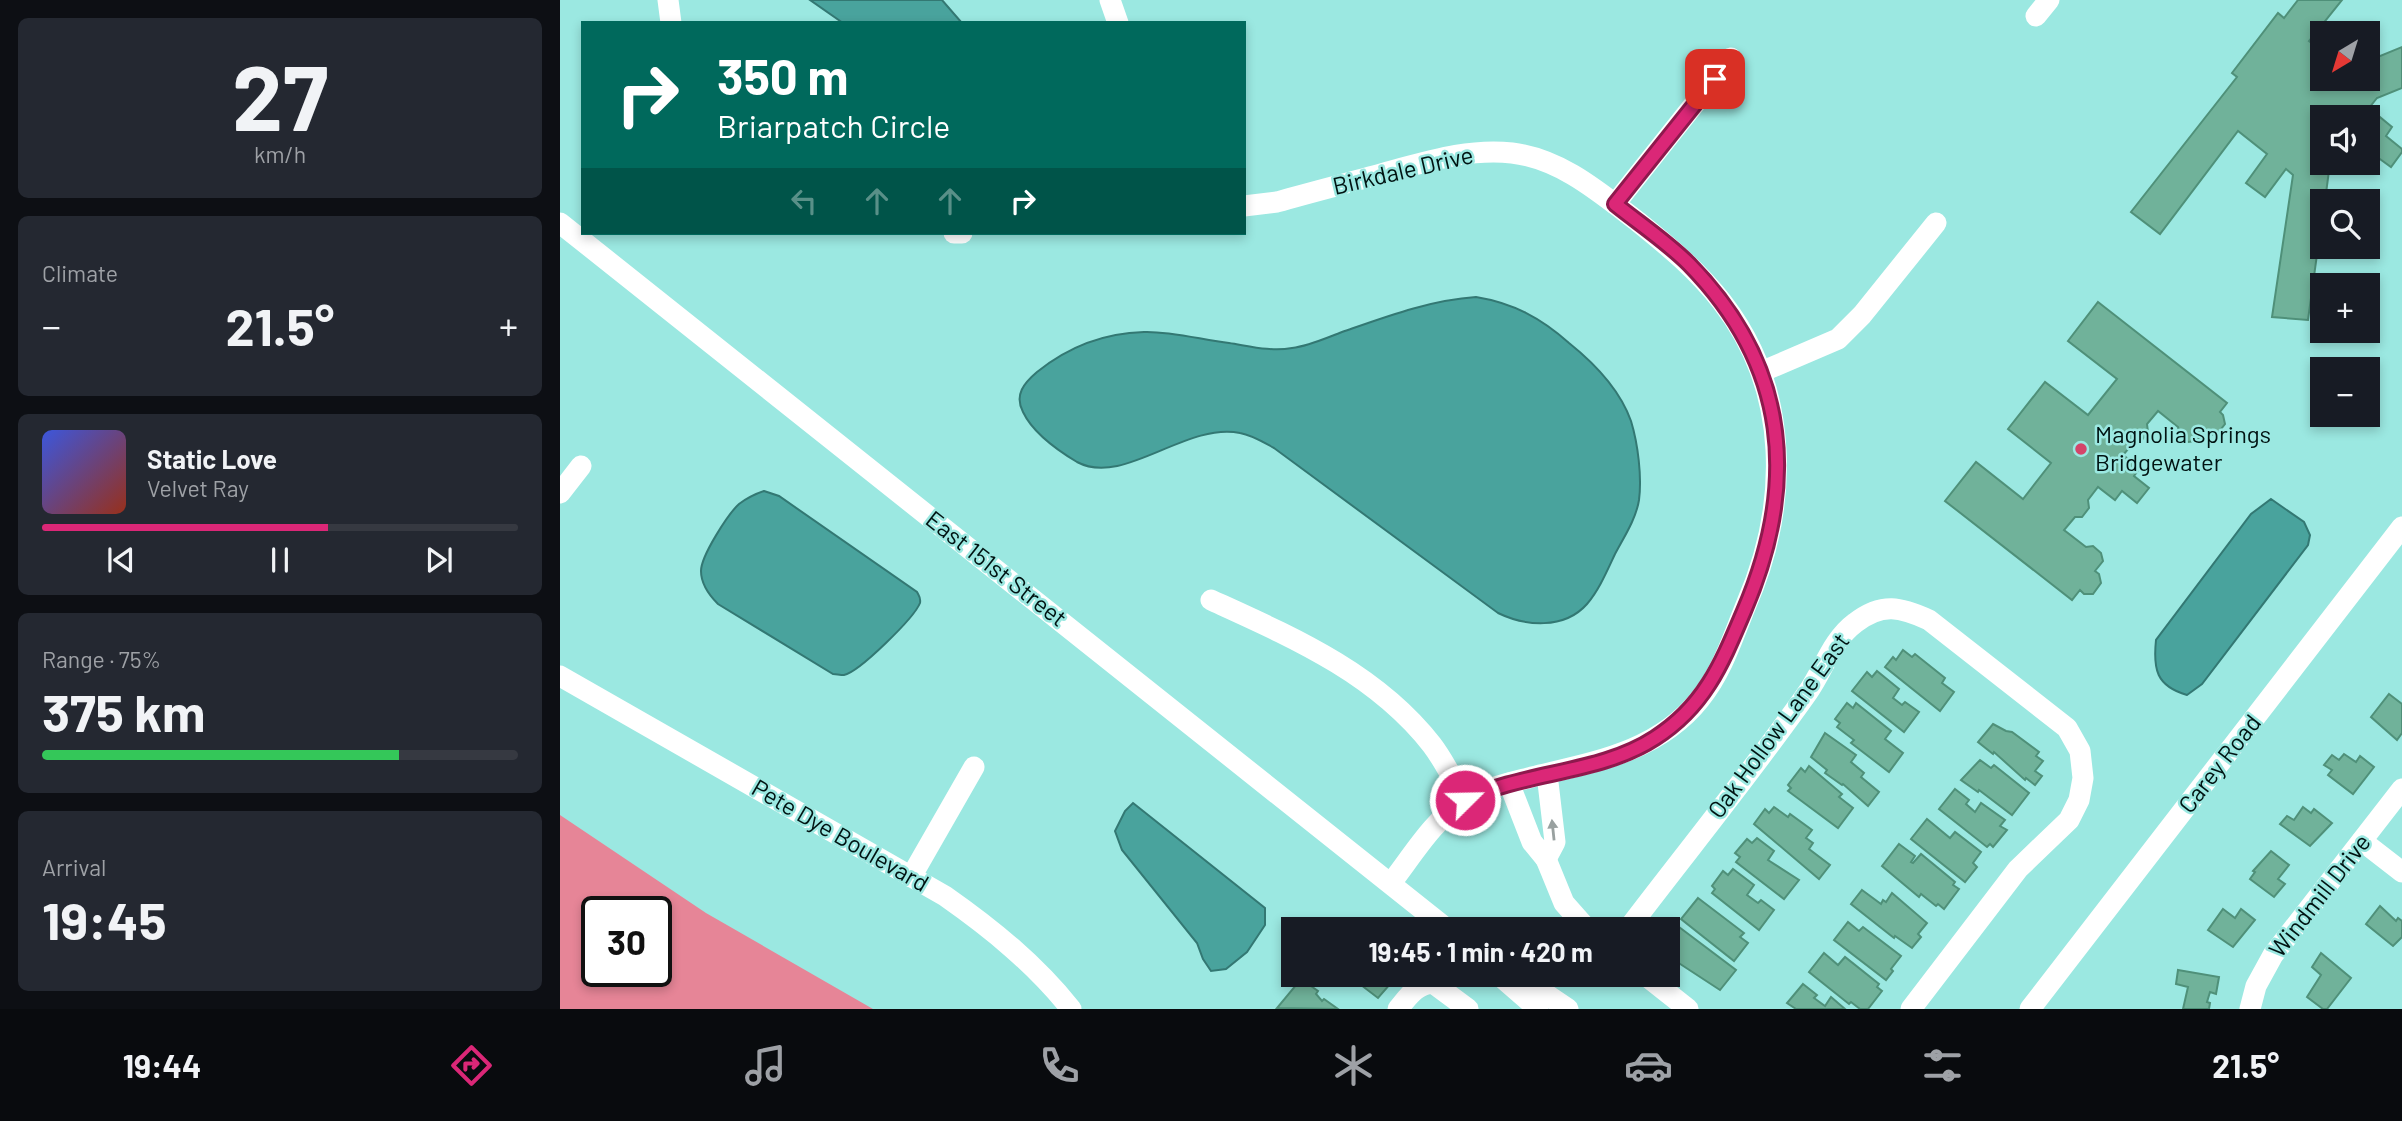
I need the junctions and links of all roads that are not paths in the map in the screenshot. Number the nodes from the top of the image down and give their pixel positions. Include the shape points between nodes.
1 (668, 0) edge
2 (1110, 0) edge
3 (671, 21) edge
4 (1117, 21) edge
5 (1731, 58) dead end
6 (1615, 204) junction
7 (1246, 205) edge
8 (560, 223) edge
9 (1936, 223) dead end
10 (1761, 372) junction
11 (580, 466) dead end
12 (560, 493) edge
13 (2402, 527) edge
14 (2395, 551) edge
15 (1211, 600) dead end
16 (560, 676) edge
17 (560, 692) edge
18 (588, 692) junction
19 (974, 767) dead end
20 (1547, 774) junction
21 (1509, 783) junction
22 (2402, 789) edge
23 (1465, 800) junction
24 (2362, 841) junction
25 (1546, 859) junction
26 (2402, 872) edge
27 (911, 877) junction
28 (1391, 883) junction
29 (1434, 917) edge
30 (1576, 917) edge
31 (1637, 917) edge
32 (1513, 987) edge
33 (1536, 987) edge
34 (1660, 987) edge
35 (2033, 1006) edge
36 (1071, 1009) edge
37 (1398, 1009) edge
38 (1468, 1009) edge
39 (1538, 1009) edge
40 (1568, 1009) edge
41 (1688, 1009) edge
42 (1910, 1009) edge
43 (2250, 1009) edge

1 - 3 street
2 - 4 street
5 - 6 street
6 - 7 street, Birkdale Drive via 1553,165 1514,153 1471,152 1277,202
6 - 10 street, Birkdale Drive via 1705,282 1737,325
8 - 28 street, East 151st Street
9 - 10 street via 1838,339
10 - 20 street, Birkdale Drive via 1774,422 1776,503 1765,558 1714,679 1699,700 1656,738 1610,759
11 - 12 street
13 - 14 street, Carey Road
14 - 35 street, Carey Road
15 - 23 street via 1336,661 1404,714 1434,748
16 - 18 street, Pete Dye Boulevard
17 - 18 street, Pete Dye Boulevard
18 - 27 street, Pete Dye Boulevard
19 - 27 street
20 - 21 street, Birkdale Drive
25 -> 20 street via 1555,842
21 - 23 street, Birkdale Drive
21 - 25 street via 1532,842
22 - 24 street, Windmill Drive
23 - 28 street, Birkdale Drive via 1443,817
24 - 26 street
24 - 43 street, Windmill Drive via 2273,955
25 - 30 street via 1564,903
27 - 36 street, Pete Dye Boulevard via 981,921 1027,960
28 - 29 street, East 151st Street
31 - 42 street, Oak Hollow Lane East via 1809,692 1839,636 1877,610 1902,608 1929,620 2067,729 2080,751 2084,778 2069,820 2018,869
32 - 39 street
33 - 40 street
34 - 41 street
37 - 38 street via 1414,989 1433,983

